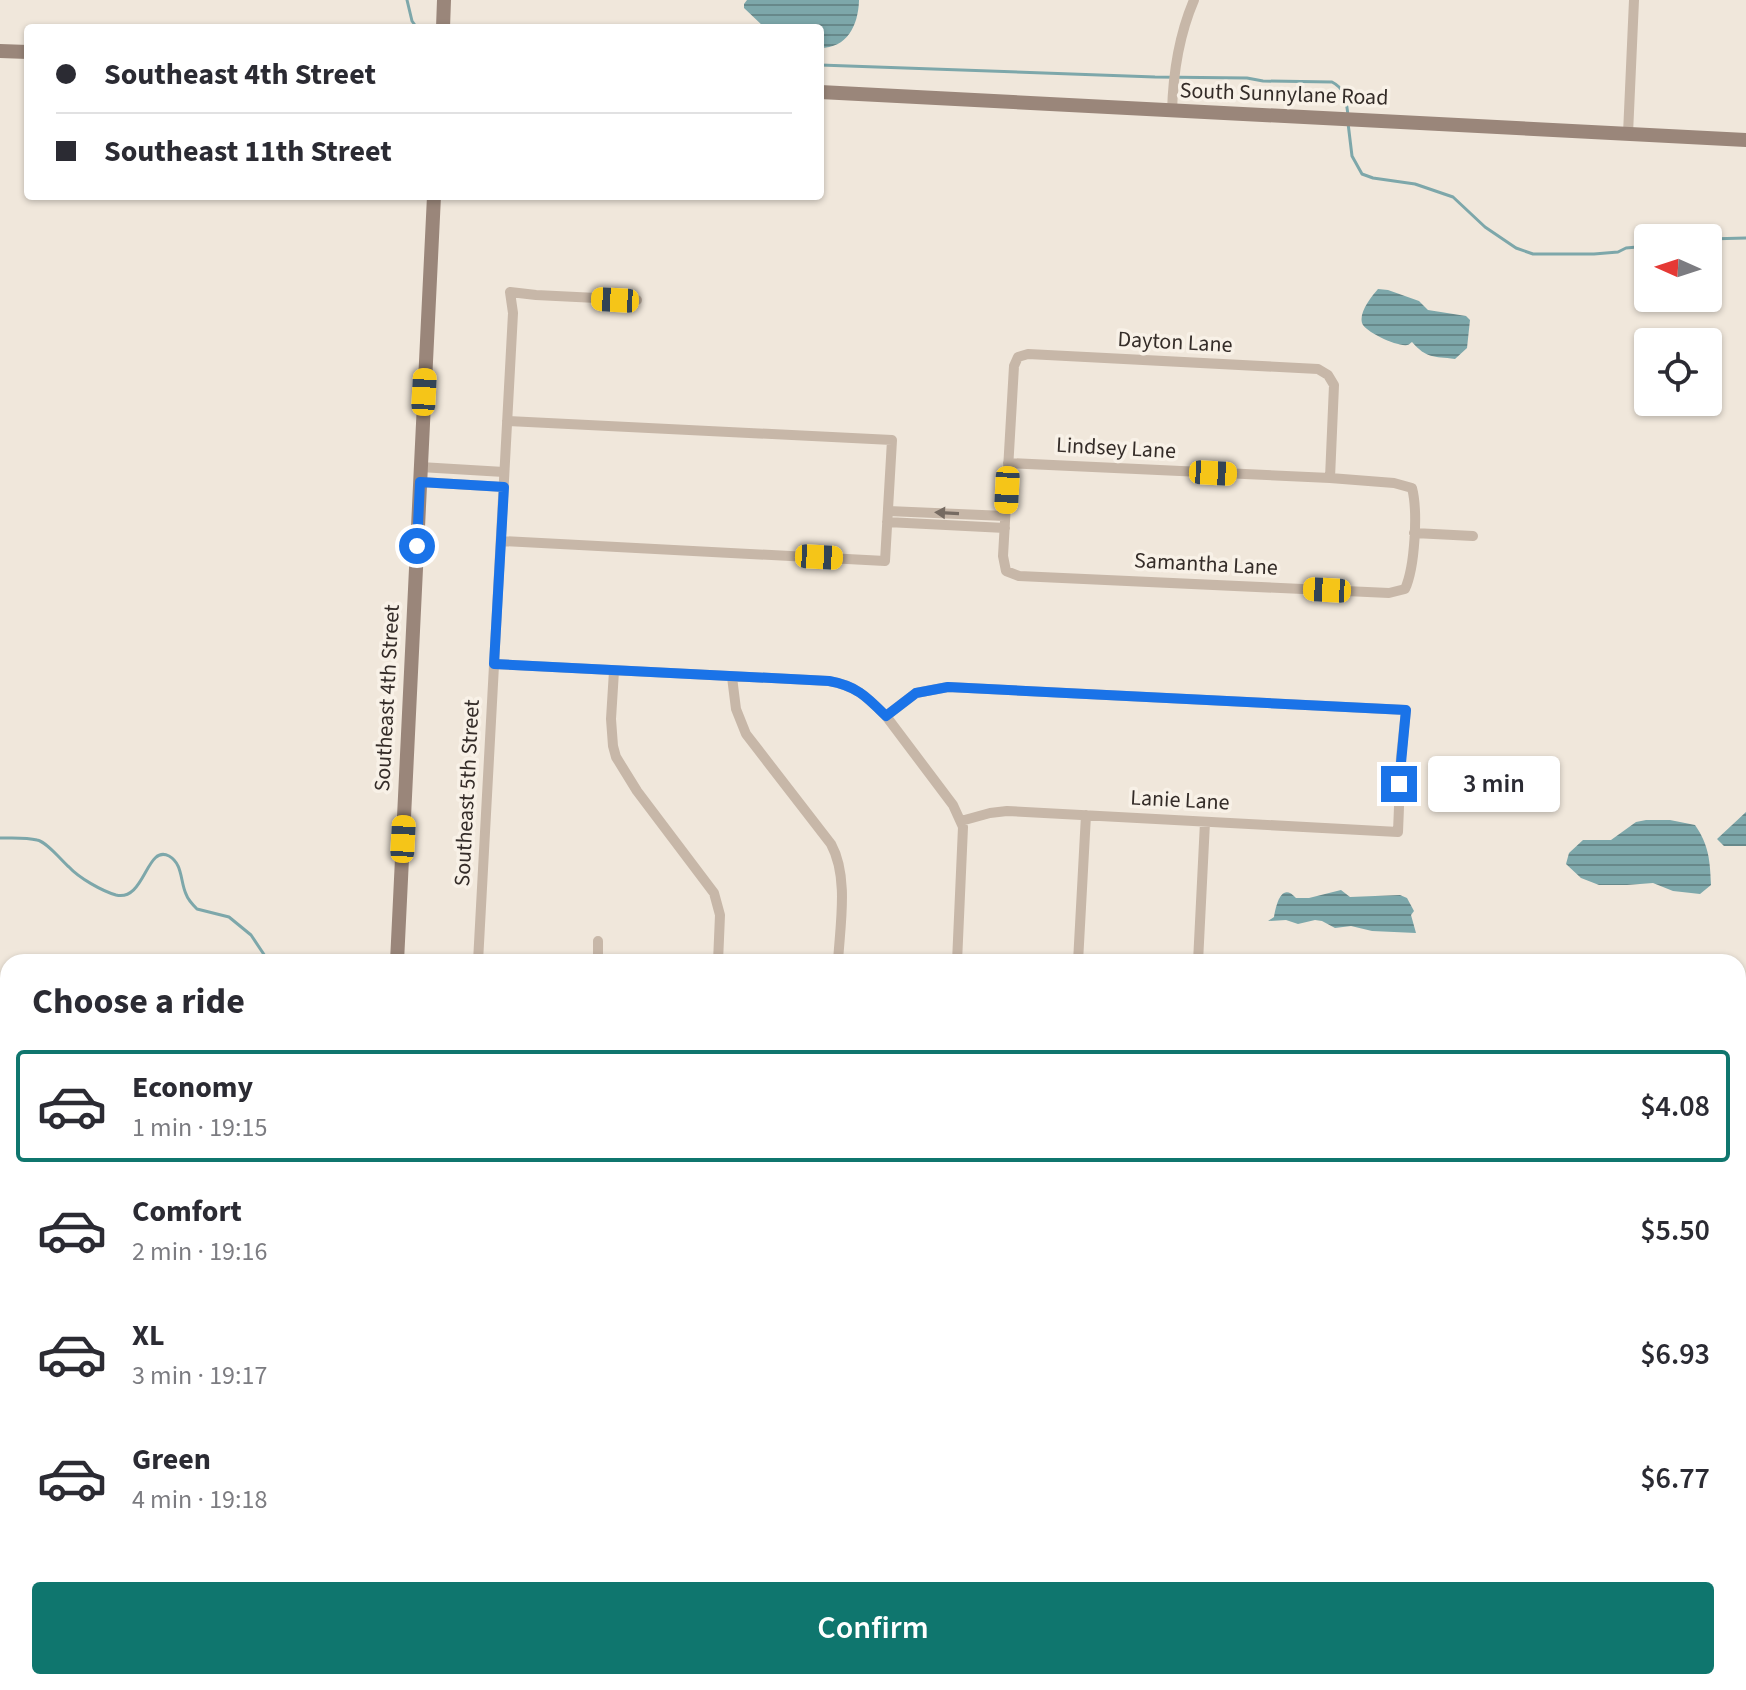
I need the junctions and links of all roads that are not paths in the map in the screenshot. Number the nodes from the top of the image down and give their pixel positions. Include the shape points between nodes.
1 (444, 0) edge
2 (1194, 0) edge
3 (1634, 0) edge
4 (443, 24) edge
5 (0, 51) edge
6 (24, 52) edge
7 (824, 92) edge
8 (1172, 112) junction
9 (1628, 134) junction
10 (1746, 140) edge
11 (434, 200) edge
12 (637, 300) dead end
13 (507, 421) junction
14 (1008, 463) junction
15 (504, 472) junction
16 (420, 475) junction
17 (1330, 478) junction
18 (504, 487) junction
19 (888, 516) junction
20 (1005, 516) junction
21 (1005, 528) junction
22 (1414, 533) junction
23 (1473, 536) dead end
24 (501, 541) junction
25 (494, 664) junction
26 (614, 671) junction
27 (732, 677) junction
28 (886, 716) junction
29 (1086, 815) junction
30 (961, 821) junction
31 (1205, 822) junction
32 (598, 941) dead end
33 (397, 954) edge
34 (478, 954) edge
35 (598, 954) edge
36 (718, 954) edge
37 (838, 954) edge
38 (957, 954) edge
39 (1078, 954) edge
40 (1198, 954) edge

1 - 4 street
2 - 8 street via 1177,55
3 - 9 street
5 - 6 street
7 - 8 street, South Sunnylane Road
8 - 9 street, South Sunnylane Road
9 - 10 street, South Sunnylane Road
11 - 16 street, Southeast 4th Street
12 - 13 street, Southeast 5th Street via 510,292
13 - 15 street, Southeast 5th Street
13 - 19 street via 892,440
14 - 17 street, Lindsey Lane
14 - 17 street, Dayton Lane via 1014,366 1018,357 1028,354 1318,369 1334,385
14 - 20 street
15 - 16 street
15 - 18 street, Southeast 5th Street
16 - 18 street
16 - 33 street, Southeast 4th Street
17 - 22 street, Lindsey Lane via 1412,488
18 - 24 street, Southeast 5th Street
20 -> 19 street
19 - 21 street
19 - 24 street via 885,561
20 - 21 street
21 - 22 street, Samantha Lane via 1006,571 1019,576 1389,593 1405,589 1411,577
22 - 23 street
24 - 25 street, Southeast 5th Street
25 - 26 street
25 - 34 street, Southeast 5th Street
26 - 27 street
26 - 36 street via 611,719 616,757 714,893 720,915
27 - 28 street via 841,683 860,691
27 - 37 street via 746,734 836,853 841,869
28 - 30 street
28 - 31 street, Lanie Lane via 916,693 948,687 1406,710 1398,832
29 - 30 street, Lanie Lane via 1007,811
29 - 31 street, Lanie Lane
29 - 39 street
30 - 38 street
31 - 40 street
32 - 35 street

